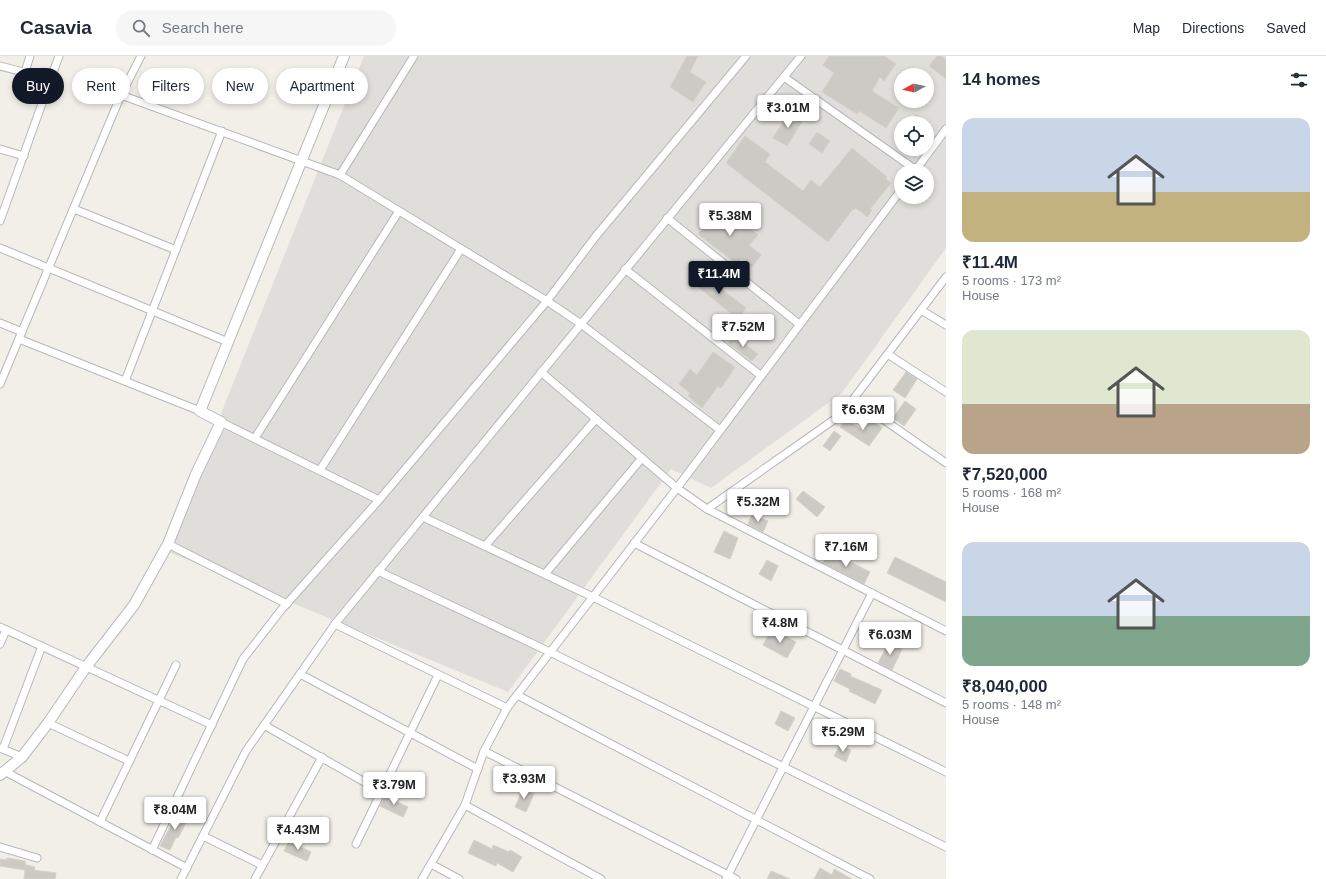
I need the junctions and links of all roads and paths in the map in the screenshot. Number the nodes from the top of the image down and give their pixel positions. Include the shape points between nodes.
1 (30, 56) edge
2 (59, 56) edge
3 (141, 56) edge
4 (344, 56) edge
5 (414, 56) edge
6 (745, 56) edge
7 (801, 56) edge
8 (0, 66) edge
9 (26, 68) edge
10 (54, 68) edge
11 (12, 69) edge
12 (130, 77) edge
13 (784, 77) junction
14 (130, 98) edge
15 (41, 104) edge
16 (117, 104) edge
17 (946, 129) edge
18 (222, 131) junction
19 (0, 149) edge
20 (24, 156) junction
21 (302, 160) junction
22 (907, 164) edge
23 (920, 164) edge
24 (340, 175) junction
25 (894, 199) edge
26 (74, 209) junction
27 (400, 211) junction
28 (668, 218) junction
29 (0, 219) edge
30 (0, 248) edge
31 (461, 249) junction
32 (176, 250) junction
33 (49, 268) junction
34 (625, 269) junction
35 (946, 277) edge
36 (547, 301) junction
37 (921, 310) junction
38 (152, 311) junction
39 (0, 323) edge
40 (581, 324) junction
41 (799, 324) junction
42 (946, 325) edge
43 (22, 332) junction
44 (19, 339) junction
45 (228, 342) junction
46 (889, 355) junction
47 (541, 372) junction
48 (760, 375) junction
49 (125, 381) junction
50 (0, 384) edge
51 (946, 392) edge
52 (854, 399) junction
53 (200, 411) junction
54 (596, 419) junction
55 (221, 422) junction
56 (720, 430) junction
57 (255, 438) junction
58 (642, 458) junction
59 (946, 463) edge
60 (320, 470) junction
61 (676, 488) junction
62 (379, 500) junction
63 (707, 509) junction
64 (423, 517) junction
65 (634, 543) junction
66 (168, 544) junction
67 (485, 546) junction
68 (378, 571) junction
69 (545, 574) junction
70 (872, 593) junction
71 (593, 597) junction
72 (287, 604) junction
73 (335, 624) junction
74 (3, 628) edge
75 (946, 631) edge
76 (0, 644) edge
77 (42, 646) junction
78 (843, 650) junction
79 (550, 652) junction
80 (176, 664) dead end
81 (86, 667) junction
82 (300, 674) junction
83 (438, 675) junction
84 (517, 695) junction
85 (158, 700) junction
86 (946, 703) edge
87 (814, 706) junction
88 (507, 708) junction
89 (48, 723) junction
90 (212, 725) junction
91 (264, 725) junction
92 (410, 733) junction
93 (1, 749) edge
94 (484, 751) junction
95 (22, 757) junction
96 (322, 758) junction
97 (129, 761) junction
98 (783, 767) junction
99 (478, 769) junction
100 (946, 772) edge
101 (2, 773) edge
102 (382, 792) junction
103 (465, 805) junction
104 (756, 820) junction
105 (100, 822) junction
106 (203, 836) junction
107 (356, 844) dead end
108 (0, 847) edge
109 (946, 847) edge
110 (152, 850) junction
111 (37, 858) dead end
112 (431, 864) junction
113 (262, 866) junction
114 (186, 868) junction
115 (727, 877) edge
116 (181, 879) edge
117 (255, 879) edge
118 (422, 879) edge
119 (459, 879) edge
120 (601, 879) edge
121 (736, 879) edge
122 (870, 879) edge

1 - 9 street
2 - 10 street
3 - 12 street
4 - 21 street
5 - 24 street
6 - 36 street via 596,236
7 - 13 street
8 - 11 street
13 - 22 street
13 - 28 street
14 - 18 street
15 - 20 street
16 - 26 street
17 - 23 street
18 - 21 street
18 - 32 street
19 - 20 street
20 - 29 street
21 - 24 street
21 - 45 street
24 - 27 street
25 - 41 street
26 - 32 street
26 - 33 street
27 - 31 street
27 - 57 street
28 - 34 street
28 - 41 street
30 - 33 street
31 - 36 street
31 - 60 street
32 - 38 street
33 - 38 street
33 - 43 street
34 - 40 street
34 - 48 street
35 - 37 street
36 - 40 street
36 - 62 street
37 - 42 street
37 - 46 street
38 - 45 street
38 - 49 street
39 - 43 street
40 - 47 street
40 - 56 street
41 - 48 street
43 - 44 street
44 - 49 street
44 - 50 street
45 - 53 street
46 - 51 street
46 - 52 street
47 - 54 street
47 - 64 street
48 - 56 street
49 - 53 street
52 - 59 street
52 - 63 street via 842,414
53 - 55 street
54 - 58 street
54 - 67 street
55 - 57 street
55 - 66 street via 196,474
56 - 61 street
57 - 60 street
58 - 61 street
58 - 69 street
60 - 62 street
61 - 63 street
61 - 65 street
62 - 72 street
63 - 70 street
64 - 67 street
64 - 68 street
65 - 71 street
65 - 78 street
66 - 72 street
66 - 81 street via 134,605
67 - 69 street
68 - 73 street
68 - 79 street
69 - 71 street
70 - 75 street
70 - 78 street
71 - 79 street
71 - 87 street
72 - 90 street via 243,659
73 - 82 street
73 - 83 street
74 - 76 street
74 - 77 street
77 - 81 street
77 - 93 street
78 - 86 street
78 - 87 street
79 - 84 street
79 - 98 street
80 - 85 street
81 - 85 street
81 - 89 street
82 - 91 street
82 - 92 street
83 - 88 street
83 - 92 street
84 - 88 street
84 - 104 street
85 - 90 street
85 - 97 street
87 - 98 street
87 - 100 street
88 - 94 street
89 - 95 street
89 - 97 street
90 - 110 street
91 - 96 street
91 - 106 street via 246,751
92 - 99 street
92 - 102 street
93 - 95 street
94 - 99 street
94 - 115 street
95 - 101 street
96 - 102 street
96 - 113 street
97 - 105 street
98 - 104 street
98 - 109 street
99 - 103 street
101 - 105 street
102 - 107 street
103 - 112 street
103 - 120 street
104 - 115 street
104 - 122 street
105 - 110 street
106 - 113 street
106 - 114 street
108 - 111 street
110 - 114 street
112 - 118 street
112 - 119 street
113 - 117 street
114 - 116 street
115 - 121 street

